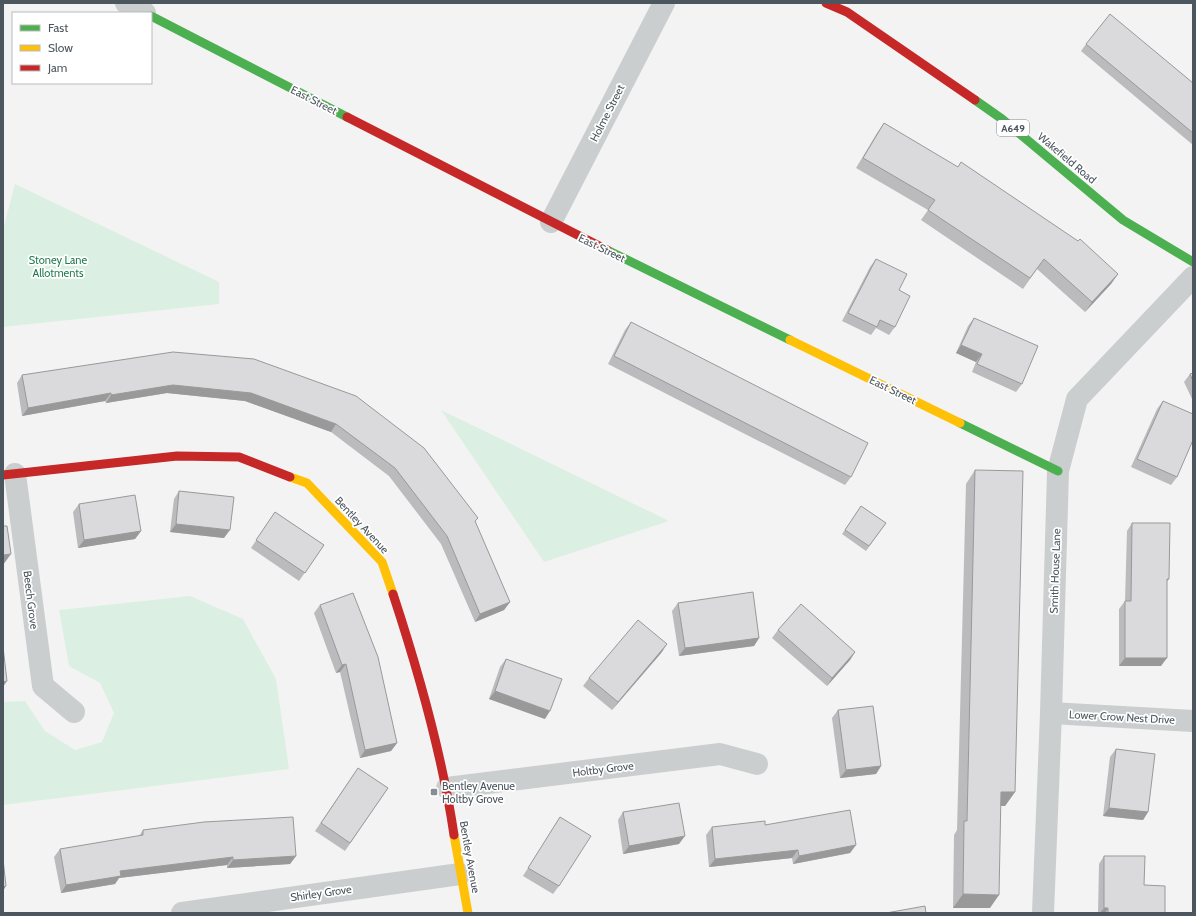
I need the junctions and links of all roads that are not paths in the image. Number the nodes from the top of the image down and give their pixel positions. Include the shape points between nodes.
1 (126, 3) edge
2 (664, 3) edge
3 (826, 3) edge
4 (143, 12) edge
5 (152, 17) edge
6 (551, 222) junction
7 (1193, 262) edge
8 (1193, 277) edge
9 (1058, 471) junction
10 (9, 475) edge
11 (74, 712) dead end
12 (1051, 712) junction
13 (1193, 721) edge
14 (757, 764) dead end
15 (447, 788) junction
16 (460, 874) junction
17 (182, 913) edge
18 (468, 913) edge
19 (1043, 913) edge

1 - 4 street
2 - 6 street, Holme Street
3 - 7 street, Wakefield Road / A649 via 847,12 925,64 1002,119 1123,220
5 - 6 street, East Street
6 - 9 street, East Street
8 - 9 street, Smith House Lane via 1076,399
9 - 12 street, Smith House Lane
10 - 11 street, Beech Grove via 43,686
10 - 15 street, Bentley Avenue via 177,456 239,457 307,483 382,562 412,651
12 - 13 street, Lower Crow Nest Drive
12 - 19 street, Smith House Lane
14 - 15 street, Holtby Grove via 720,754
15 - 16 street, Bentley Avenue
16 - 17 street, Shirley Grove
16 - 18 street, Bentley Avenue

